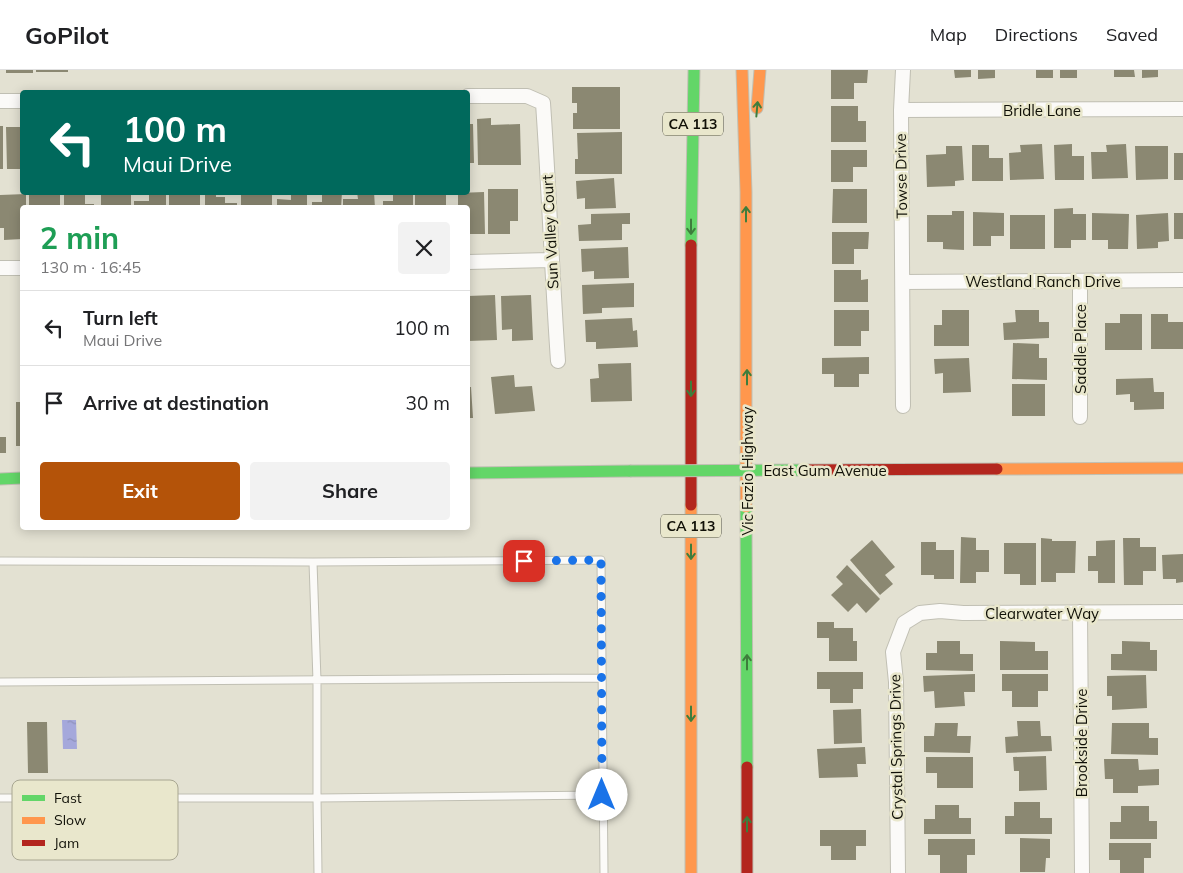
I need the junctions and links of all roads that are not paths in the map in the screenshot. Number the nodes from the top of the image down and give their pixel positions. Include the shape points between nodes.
1 (694, 70) edge
2 (742, 70) edge
3 (760, 70) edge
4 (903, 70) edge
5 (470, 96) edge
6 (0, 101) edge
7 (20, 101) edge
8 (1183, 109) edge
9 (900, 110) junction
10 (682, 125) dead end
11 (691, 178) junction
12 (746, 192) junction
13 (550, 260) junction
14 (470, 262) edge
15 (0, 268) edge
16 (20, 268) edge
17 (1183, 280) edge
18 (1080, 281) junction
19 (903, 282) junction
20 (558, 361) dead end
21 (903, 406) dead end
22 (1080, 417) dead end
23 (1183, 468) edge
24 (470, 473) edge
25 (20, 478) edge
26 (0, 479) edge
27 (0, 560) edge
28 (313, 562) junction
29 (1080, 612) junction
30 (1183, 612) edge
31 (904, 623) joint
32 (601, 678) junction
33 (317, 681) junction
34 (0, 682) edge
35 (602, 795) junction
36 (178, 798) edge
37 (316, 798) junction
38 (318, 873) edge
39 (604, 873) edge
40 (691, 873) edge
41 (748, 873) edge
42 (898, 873) edge
43 (1082, 873) edge

1 - 11 main road, CA 113
2 - 12 main road, Vic Fazio Highway / CA 113
12 -> 3 main road
4 - 9 street, Towse Drive
5 - 13 street, Sun Valley Court via 527,96 543,103
6 - 7 street
8 - 9 street, Bridle Lane
9 - 19 street, Towse Drive
10 - 11 main road
11 -> 40 main road, CA 113
41 -> 12 main road, Vic Fazio Highway / CA 113
13 - 14 street
13 - 20 street, Sun Valley Court
15 - 16 street
17 - 18 street, Westland Ranch Drive
18 - 19 street, Westland Ranch Drive
18 - 22 street, Saddle Place
19 - 21 street, Towse Drive
23 - 24 main road, East Gum Avenue, bridge
25 - 26 main road
27 - 28 lane
28 - 32 lane via 601,560
28 - 33 lane
29 - 30 street, Clearwater Way
29 - 31 street, Clearwater Way via 940,611 920,613
29 - 43 street, Brookside Drive
31 - 42 street, Crystal Springs Drive via 893,652
32 - 33 lane
32 - 35 lane
33 - 34 lane
33 - 37 lane
35 - 37 lane
35 - 39 lane
36 - 37 lane
37 - 38 lane

